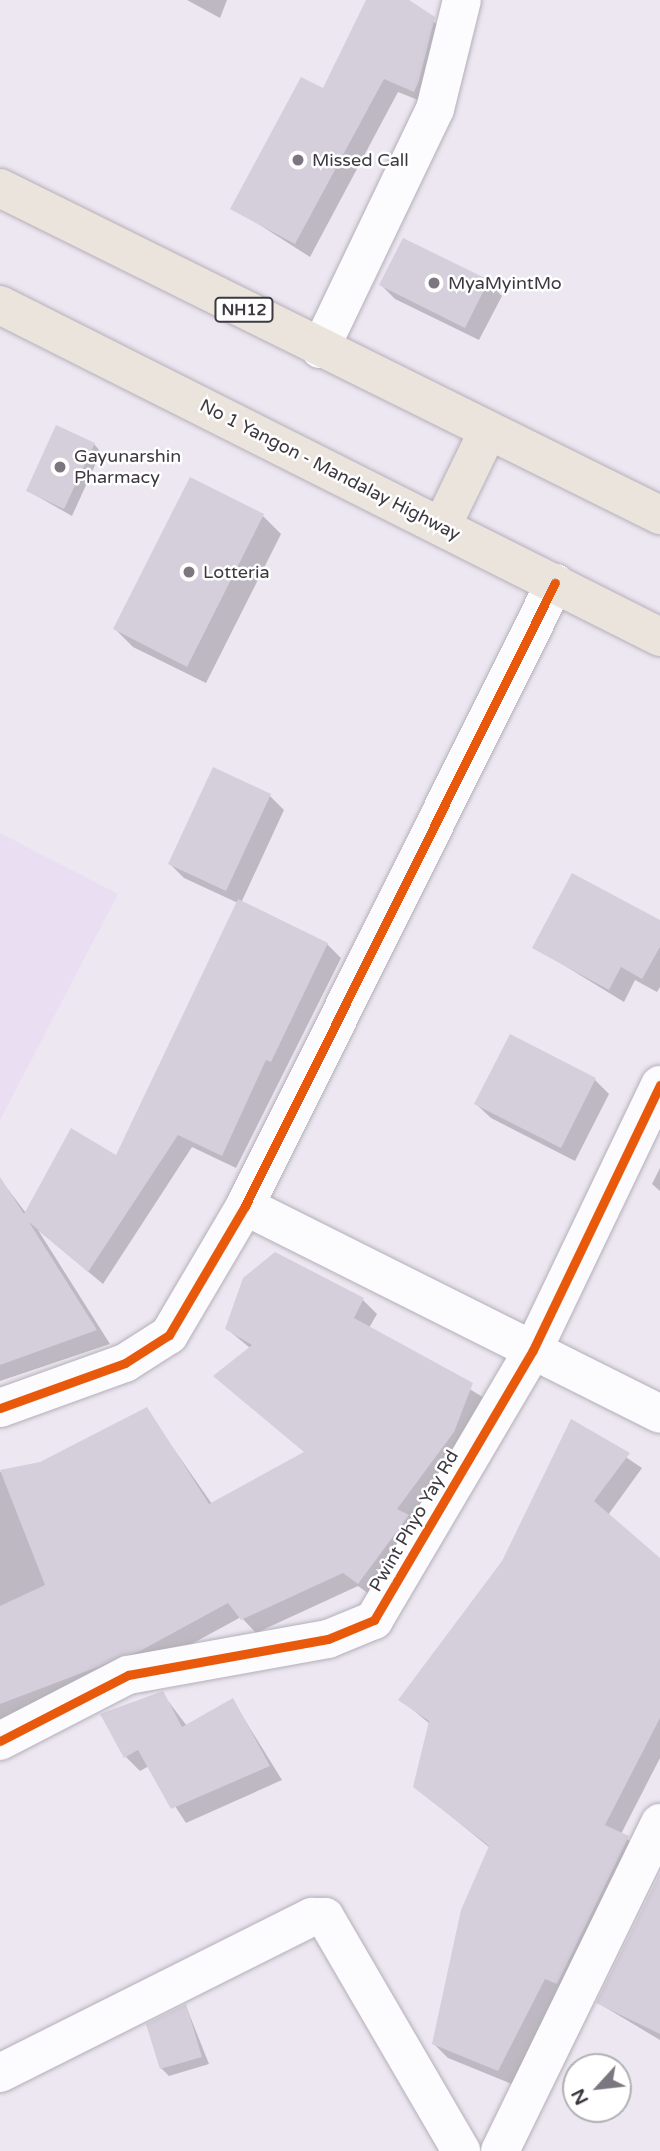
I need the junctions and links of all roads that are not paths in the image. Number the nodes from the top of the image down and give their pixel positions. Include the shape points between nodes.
1 (462, 0) edge
2 (0, 188) edge
3 (0, 305) edge
4 (320, 349) junction
5 (487, 433) junction
6 (660, 515) edge
7 (442, 526) junction
8 (555, 583) junction
9 (660, 637) edge
10 (660, 1085) edge
11 (245, 1206) junction
12 (533, 1350) junction
13 (0, 1408) edge
14 (660, 1414) edge
15 (0, 1741) edge
16 (660, 1824) edge
17 (0, 2073) edge
18 (461, 2151) edge
19 (500, 2151) edge

1 - 4 street via 435,109
2 - 4 highway, NH12
3 - 7 highway, No 1 Yangon - Mandalay Highway
4 - 5 highway, NH12
5 - 6 highway, NH12
5 - 7 highway
7 - 8 highway, No 1 Yangon - Mandalay Highway
8 - 9 highway, No 1 Yangon - Mandalay Highway
8 - 11 street
10 - 12 street, Pwint Phyo Yay Rd
11 - 12 street
11 - 13 street via 169,1335 125,1363
12 - 14 street
12 - 15 street, Pwint Phyo Yay Rd via 374,1620 328,1639 128,1675
16 - 19 street
17 - 18 street via 312,1917 326,1917

